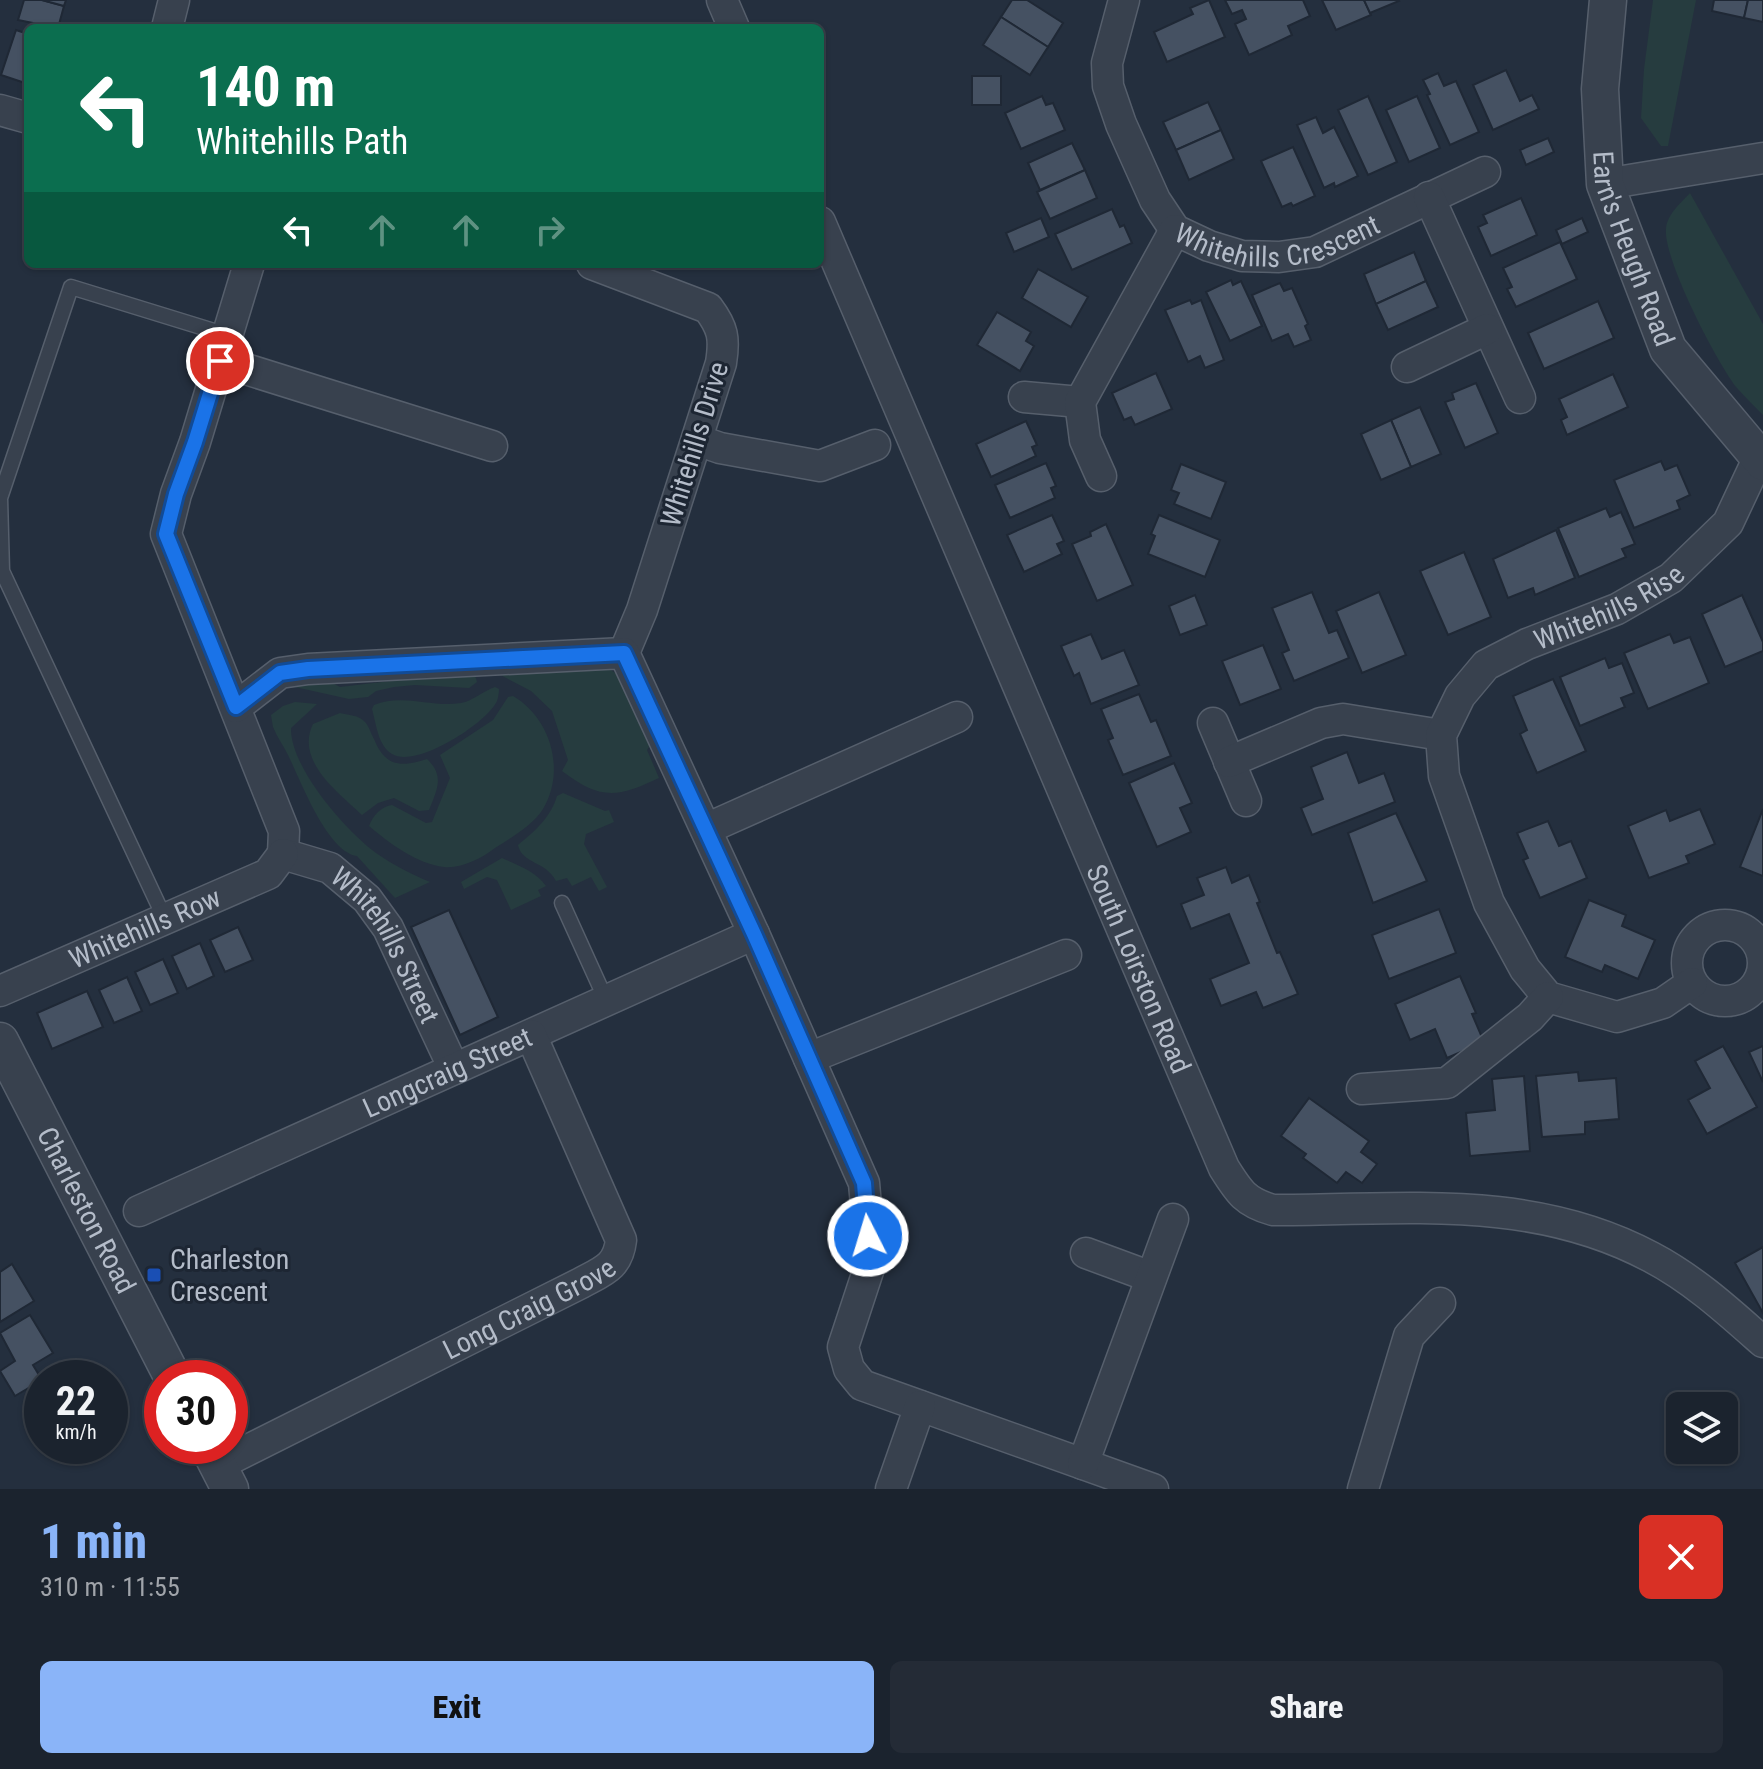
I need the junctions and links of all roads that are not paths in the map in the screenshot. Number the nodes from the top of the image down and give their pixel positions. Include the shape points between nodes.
1 (174, 0) edge
2 (722, 0) edge
3 (1124, 0) edge
4 (1608, 0) edge
5 (168, 24) edge
6 (732, 24) edge
7 (0, 110) edge
8 (24, 117) edge
9 (1763, 158) edge
10 (1485, 172) dead end
11 (1605, 184) junction
12 (1429, 197) junction
13 (1175, 230) junction
14 (824, 231) edge
15 (248, 268) edge
16 (603, 268) edge
17 (1487, 329) junction
18 (224, 348) junction
19 (1407, 367) dead end
20 (1024, 397) dead end
21 (1520, 398) dead end
22 (1080, 402) junction
23 (697, 440) junction
24 (875, 445) dead end
25 (492, 446) dead end
26 (1760, 461) edge
27 (1101, 476) dead end
28 (624, 653) junction
29 (236, 707) junction
30 (957, 717) dead end
31 (1213, 723) dead end
32 (1441, 735) junction
33 (1229, 762) junction
34 (1246, 801) dead end
35 (706, 829) junction
36 (283, 854) junction
37 (562, 903) dead end
38 (165, 919) junction
39 (754, 934) junction
40 (1066, 955) dead end
41 (1692, 983) dead end
42 (0, 991) edge
43 (1548, 997) junction
44 (606, 1000) junction
45 (531, 1035) junction
46 (0, 1041) edge
47 (809, 1058) junction
48 (454, 1069) junction
49 (1362, 1089) dead end
50 (139, 1211) dead end
51 (1173, 1219) dead end
52 (1086, 1253) dead end
53 (1151, 1277) junction
54 (1440, 1303) dead end
55 (1763, 1342) edge
56 (164, 1360) edge
57 (920, 1406) junction
58 (1083, 1464) junction
59 (219, 1467) edge
60 (891, 1489) edge
61 (1153, 1489) edge
62 (1363, 1489) edge

1 - 5 street
2 - 6 street
3 - 13 street, Whitehills Crescent via 1107,63 1108,86 1137,163
4 - 11 street, Earn's Heugh Road via 1600,89
7 - 8 street
9 - 11 street
10 - 12 street, Whitehills Crescent
11 - 26 street, Earn's Heugh Road via 1668,349
12 - 13 street, Whitehills Crescent via 1315,252 1279,257 1242,256
12 - 17 street
13 - 22 street
14 - 55 street, South Loirston Road via 1238,1191 1254,1205 1273,1210 1448,1207 1563,1223 1653,1258 1705,1292
15 - 18 street
16 - 23 street, Whitehills Drive via 708,308 720,324 721,363
17 - 19 street
17 - 21 street
18 - 25 street
18 - 29 street via 166,534
18 - 38 lane via 71,287 0,498 2,571
20 - 22 street
22 - 27 street via 1085,440
23 - 24 street via 820,466
23 - 28 street, Whitehills Drive
26 - 32 street, Whitehills Rise via 1728,523 1671,578 1617,609 1486,665 1460,696
28 - 29 street via 308,669 280,673
28 - 35 street
29 - 36 street via 284,831
30 - 35 street
31 - 33 street
32 - 33 street via 1343,719 1321,723
32 - 43 street via 1444,776 1489,903 1525,969
33 - 34 street
35 - 39 street
36 - 38 street, Whitehills Row via 268,874
36 - 48 street, Whitehills Street via 330,868 367,899 388,928
37 - 44 lane
38 - 42 street, Whitehills Row
39 - 44 street, Longcraig Street
39 - 47 street
40 - 47 street
41 - 43 street via 1663,1003 1617,1017
43 - 49 street via 1447,1083
44 - 45 street, Longcraig Street
45 - 48 street, Longcraig Street
45 - 59 street, Long Craig Grove via 621,1240 619,1256 581,1283
46 - 56 street, Charleston Road
47 - 57 street via 864,1183 871,1262 843,1347 849,1369 862,1385
48 - 50 street, Longcraig Street
51 - 53 street
52 - 53 street
53 - 58 street
54 - 62 street via 1409,1336
57 - 58 street
57 - 60 street
58 - 61 street

